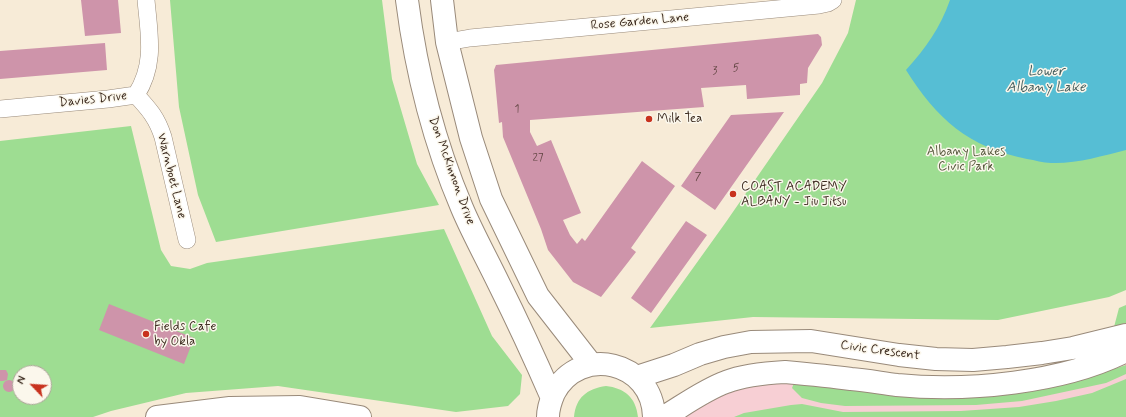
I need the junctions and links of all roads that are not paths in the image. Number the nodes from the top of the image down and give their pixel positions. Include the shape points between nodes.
1 (146, 0) edge
2 (407, 0) edge
3 (442, 0) edge
4 (833, 0) edge
5 (447, 42) junction
6 (136, 95) junction
7 (0, 109) edge
8 (187, 240) dead end
9 (1126, 335) edge
10 (1126, 351) edge
11 (591, 364) junction
12 (637, 377) junction
13 (546, 411) edge
14 (157, 417) edge
15 (360, 417) edge
16 (654, 417) edge
17 (664, 417) edge

1 - 6 street, Davies Drive via 150,41 149,64 143,84
2 - 13 main road, Don McKinnon Drive via 412,40 443,159 462,208 523,333
3 - 5 main road
4 - 5 street, Rose Garden Lane via 819,5 465,38
5 - 11 main road via 471,138 491,199 538,296
6 - 7 street, Davies Drive
6 - 8 street, Warnboet Lane via 158,122
9 - 12 main road, Civic Crescent via 1073,348 1007,358 973,360 899,355 811,341 751,342 700,354 674,366
10 - 17 main road via 1090,366 1037,379 976,385 897,385 785,372 767,373 727,381
11 - 12 main road via 608,364 623,368
11 - 13 main road via 567,376 558,386
12 - 16 main road via 651,398
14 - 15 main road via 230,408 300,407

